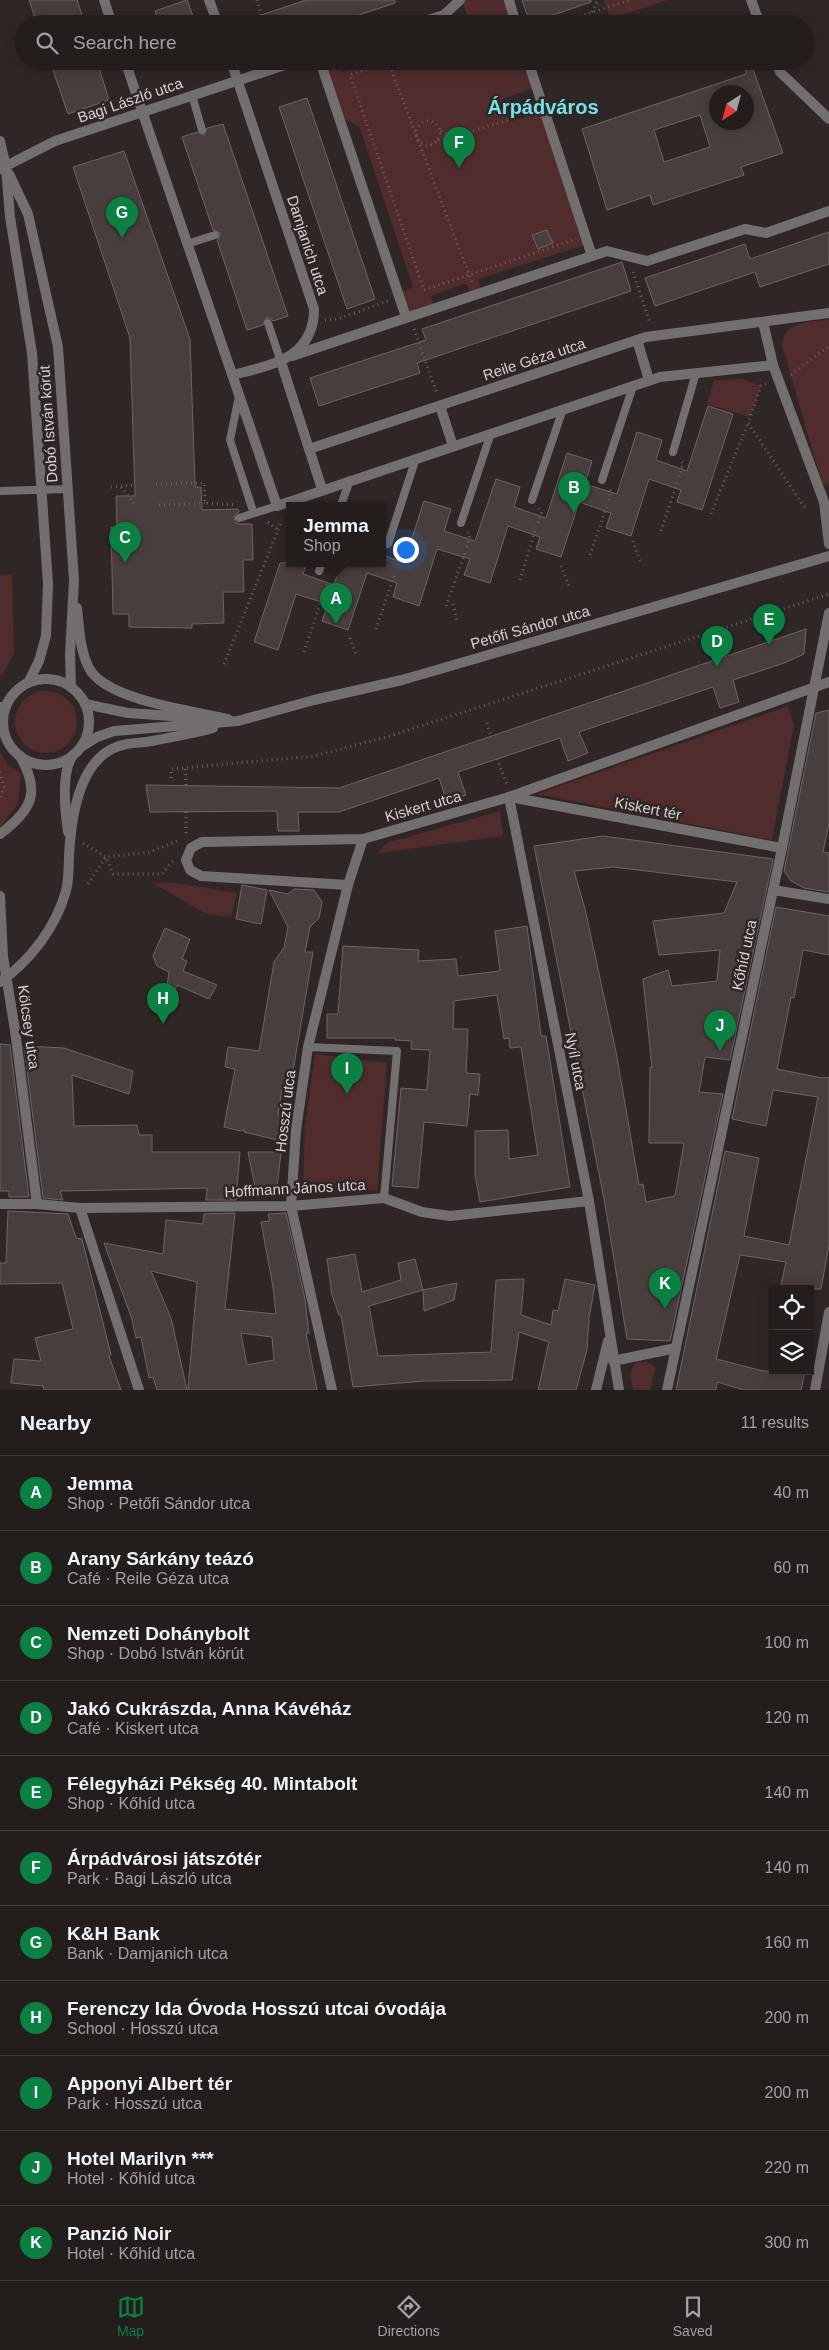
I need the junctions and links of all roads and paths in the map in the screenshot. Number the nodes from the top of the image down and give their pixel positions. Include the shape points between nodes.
1 (104, 0) edge
2 (209, 0) edge
3 (257, 0) edge
4 (460, 0) edge
5 (509, 0) edge
6 (598, 0) edge
7 (630, 0) edge
8 (751, 0) edge
9 (591, 13) junction
10 (109, 15) edge
11 (215, 15) edge
12 (261, 15) edge
13 (444, 15) edge
14 (513, 15) edge
15 (585, 15) edge
16 (757, 15) edge
17 (128, 70) edge
18 (234, 70) edge
19 (268, 70) edge
20 (323, 70) edge
21 (362, 70) edge
22 (392, 70) edge
23 (531, 70) edge
24 (779, 70) edge
25 (238, 79) junction
26 (192, 95) junction
27 (142, 112) junction
28 (829, 119) edge
29 (509, 120) dead end
30 (439, 129) junction
31 (202, 130) dead end
32 (454, 136) junction
33 (417, 137) junction
34 (437, 140) junction
35 (0, 141) edge
36 (3, 168) edge
37 (829, 211) edge
38 (215, 234) dead end
39 (585, 236) junction
40 (187, 244) junction
41 (592, 256) junction
42 (627, 256) junction
43 (469, 275) junction
44 (476, 294) junction
45 (399, 297) junction
46 (829, 313) edge
47 (408, 316) junction
48 (324, 320) dead end
49 (763, 322) junction
50 (268, 323) dead end
51 (650, 323) dead end
52 (637, 340) junction
53 (292, 356) junction
54 (281, 362) junction
55 (773, 365) junction
56 (696, 373) junction
57 (232, 375) junction
58 (649, 380) junction
59 (633, 386) junction
60 (239, 394) junction
61 (437, 394) dead end
62 (440, 406) junction
63 (563, 409) junction
64 (748, 423) dead end
65 (491, 433) junction
66 (453, 446) junction
67 (309, 450) junction
68 (673, 452) dead end
69 (416, 458) junction
70 (350, 480) junction
71 (602, 480) dead end
72 (678, 480) dead end
73 (156, 484) dead end
74 (135, 485) dead end
75 (122, 487) junction
76 (111, 488) dead end
77 (68, 489) junction
78 (0, 490) edge
79 (41, 490) junction
80 (322, 490) junction
81 (532, 500) dead end
82 (288, 502) edge
83 (342, 502) edge
84 (205, 503) junction
85 (286, 503) edge
86 (608, 503) dead end
87 (159, 505) dead end
88 (136, 506) dead end
89 (277, 506) junction
90 (254, 510) junction
91 (711, 514) dead end
92 (239, 518) dead end
93 (282, 520) dead end
94 (461, 523) dead end
95 (536, 527) dead end
96 (278, 530) junction
97 (661, 532) dead end
98 (633, 541) dead end
99 (388, 544) dead end
100 (829, 544) edge
101 (466, 550) dead end
102 (590, 556) dead end
103 (829, 556) edge
104 (640, 564) dead end
105 (561, 566) dead end
106 (395, 573) dead end
107 (74, 580) junction
108 (520, 580) dead end
109 (570, 588) dead end
110 (324, 593) dead end
111 (829, 594) edge
112 (453, 604) dead end
113 (446, 606) dead end
114 (829, 613) edge
115 (457, 622) dead end
116 (376, 629) dead end
117 (350, 638) dead end
118 (304, 652) dead end
119 (356, 654) dead end
120 (224, 664) dead end
121 (829, 682) edge
122 (28, 683) junction
123 (816, 686) junction
124 (71, 687) junction
125 (85, 704) junction
126 (3, 707) edge
127 (238, 721) junction
128 (487, 723) dead end
129 (491, 737) dead end
130 (81, 747) junction
131 (73, 755) junction
132 (20, 756) junction
133 (497, 759) dead end
134 (185, 769) junction
135 (0, 772) edge
136 (171, 778) dead end
137 (186, 786) dead end
138 (508, 792) junction
139 (0, 799) edge
140 (186, 812) dead end
141 (0, 834) edge
142 (186, 838) junction
143 (363, 839) junction
144 (70, 843) junction
145 (86, 843) dead end
146 (183, 844) dead end
147 (782, 848) junction
148 (106, 857) junction
149 (176, 857) dead end
150 (88, 884) dead end
151 (348, 885) junction
152 (772, 890) junction
153 (0, 896) edge
154 (829, 899) edge
155 (4, 980) edge
156 (308, 1046) junction
157 (384, 1198) junction
158 (589, 1201) junction
159 (0, 1204) edge
160 (37, 1204) junction
161 (291, 1206) junction
162 (80, 1208) junction
163 (829, 1312) edge
164 (610, 1333) junction
165 (676, 1348) junction
166 (613, 1361) junction
167 (139, 1390) edge
168 (332, 1390) edge
169 (596, 1390) edge
170 (619, 1390) edge
171 (668, 1390) edge
172 (815, 1390) edge

1 - 10 street
2 - 11 street
3 - 12 path
4 - 13 street
5 - 14 street
6 - 9 path
7 - 9 path
8 - 16 street
9 - 15 path
17 - 27 street
18 - 25 street, Damjanich utca
19 - 25 street, Bagi László utca
20 - 45 street
21 - 43 path via 350,74 424,290
22 - 33 path
23 - 39 street
24 - 28 street
25 - 26 street, Bagi László utca
25 - 53 street, Damjanich utca via 314,309 310,332
26 - 27 street, Bagi László utca
26 - 31 lane
27 - 36 street, Bagi László utca via 55,141
27 - 40 street
29 - 32 path
30 - 32 path
30 - 33 path via 430,121 422,122 417,128
30 - 34 path
32 - 34 path
33 - 34 path via 427,145
33 - 43 path
35 - 36 street, Dobó István körút
36 - 77 street, Dobó István körút via 28,214 58,347
36 - 79 street, Dobó István körút via 32,353
37 - 42 street via 766,233 745,229 647,261
38 - 40 lane
39 - 41 street
39 - 43 path
40 - 57 street
41 - 42 street via 607,251
41 - 44 street
42 - 51 path
43 - 44 path
44 - 47 street
45 - 47 street
45 - 48 path via 338,319
46 - 49 street, Reile Géza utca
47 - 53 street
47 - 61 path
49 - 52 street, Reile Géza utca
49 - 55 street
50 - 54 lane
52 - 58 street
52 - 62 street, Reile Géza utca
53 - 54 street, Damjanich utca
54 - 57 street, Damjanich utca
54 - 67 street
55 - 56 street
55 - 100 street via 824,502
56 - 58 street
56 - 68 lane
57 - 60 street
58 - 59 street
59 - 63 street
59 - 71 lane
60 - 89 street
60 - 90 lane via 230,440
62 - 66 street
62 - 67 street, Reile Géza utca
63 - 65 street
63 - 81 lane
64 - 91 path
65 - 66 street
65 - 94 lane
66 - 69 street
67 - 80 street
69 - 70 street
69 - 99 lane
70 - 80 street
70 - 83 lane
72 - 97 path
73 - 84 path via 204,483
74 - 75 path
75 - 76 path
75 - 88 path
77 - 79 lane
77 - 107 street, Dobó István körút
78 - 79 lane
79 - 122 street, Dobó István körút via 48,584 46,636
80 - 82 street
84 - 87 path
84 - 90 path
85 - 89 street
86 - 102 path
89 - 90 lane
90 - 92 lane
90 - 96 path
93 - 96 path
95 - 108 path
96 - 120 path
98 - 104 path
101 - 113 path
103 - 127 street, Petőfi Sándor utca via 402,680
105 - 109 path
106 - 116 path
107 - 124 street, Dobó István körút
107 - 127 street via 81,641 89,668 103,684 129,696
110 - 118 path
111 - 134 path via 387,738 314,756 268,758
112 - 115 path
114 - 123 street, Kőhíd utca
117 - 119 path
121 - 123 street, Kiskert utca
122 - 124 street via 50,679
122 - 126 street
123 - 138 street, Kiskert utca
123 - 147 street, Kőhíd utca
124 - 125 street
125 - 127 street, Petőfi Sándor utca via 128,713
125 - 130 street via 89,726
126 - 132 street via 6,739
127 - 130 street, Petőfi Sándor utca via 114,731
127 - 144 street via 194,733 120,746 110,751 93,766 82,784
128 - 129 path
130 - 131 street
131 - 132 street via 52,764 35,763
131 - 144 street via 69,762 65,800
132 - 141 street via 31,775 30,799 22,814
133 - 138 path
134 - 136 path via 171,769
134 - 137 path
135 - 139 path via 4,787
138 - 143 street, Kiskert utca
138 - 147 street, Kiskert tér
138 - 158 street, Nyíl utca
140 - 142 path
142 - 146 path
142 - 148 path via 150,852
143 - 151 street, Hosszú utca
143 - 151 street, Kiskert utca via 202,842 191,848 186,860 194,874 207,877
144 - 155 street, Kölcsey utca via 69,877 61,905 45,935
145 - 148 path
147 - 152 street, Kőhíd utca
148 - 149 path via 113,874 162,874
148 - 150 path
151 - 156 street, Hosszú utca
152 - 154 street
152 - 165 street, Kőhíd utca
153 - 155 street
155 - 160 street, Kölcsey utca
156 - 157 lane via 396,1051
156 - 161 street, Hosszú utca via 296,1130
157 - 158 street, Hoffmann János utca via 422,1212 450,1216
157 - 161 street, Hoffmann János utca
158 - 164 street, Nyíl utca
159 - 160 street, Hoffmann János utca
160 - 162 street, Hoffmann János utca
161 - 162 street, Hoffmann János utca
161 - 168 street, Hosszú utca
162 - 167 street
163 - 172 street
164 - 166 street, Nyíl utca
164 - 169 street, Nyíl utca
165 - 166 street
165 - 171 street, Kőhíd utca
166 - 170 street, Nyíl utca

